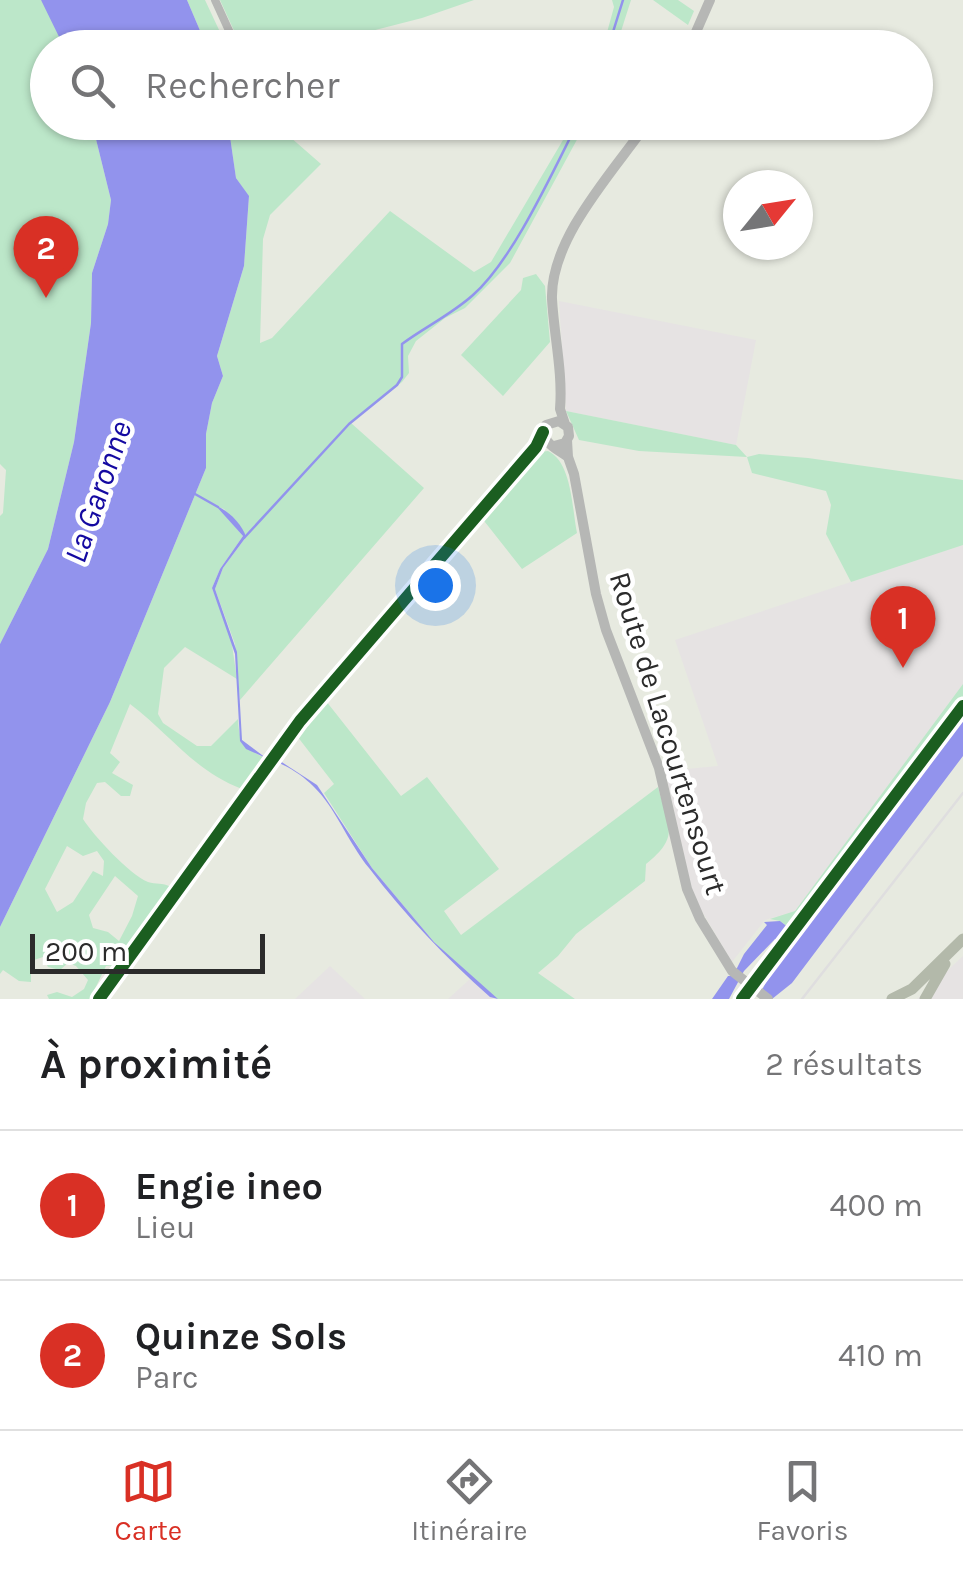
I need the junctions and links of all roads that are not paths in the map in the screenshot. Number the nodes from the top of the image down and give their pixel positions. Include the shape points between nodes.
1 (215, 0) edge
2 (710, 0) edge
3 (228, 30) edge
4 (697, 30) edge
5 (636, 140) edge
6 (560, 409) junction
7 (565, 424) junction
8 (546, 427) junction
9 (567, 440) junction
10 (553, 446) junction
11 (536, 447) junction
12 (568, 458) junction
13 (961, 948) edge
14 (905, 993) junction
15 (100, 999) edge
16 (768, 999) edge
17 (892, 999) edge
18 (922, 999) edge

1 - 3 street
2 - 4 main road
5 - 6 main road, Route de Lacourtensourt via 572,232 555,269
6 - 7 main road, Route de Lacourtensourt
6 - 8 main road
7 - 8 main road
7 - 9 main road, Route de Lacourtensourt
8 - 10 main road via 546,442
8 - 11 main road
9 - 10 main road
9 - 12 main road, Route de Lacourtensourt
10 - 11 main road
10 - 12 main road
11 - 15 main road via 271,758
12 - 16 main road, Route de Lacourtensourt via 601,612 659,768 687,889 736,974
13 - 14 main road
13 - 18 main road
14 - 17 main road
14 - 18 main road

